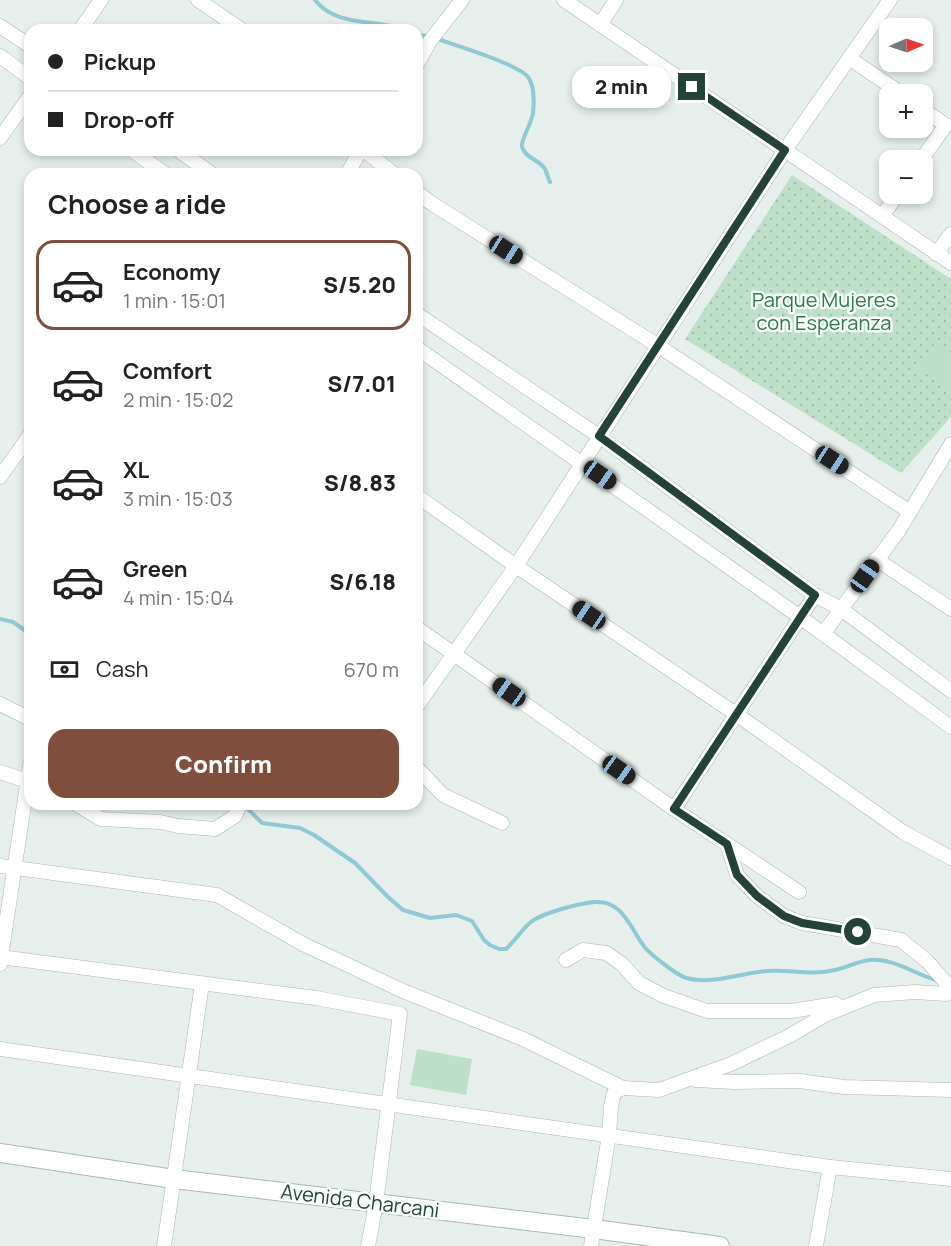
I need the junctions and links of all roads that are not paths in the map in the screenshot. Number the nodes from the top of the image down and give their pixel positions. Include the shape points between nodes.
1 (101, 0) edge
2 (198, 0) edge
3 (462, 0) edge
4 (564, 0) edge
5 (616, 0) edge
6 (891, 0) edge
7 (84, 24) edge
8 (233, 24) edge
9 (600, 25) junction
10 (0, 26) edge
11 (24, 42) edge
12 (423, 53) edge
13 (0, 56) edge
14 (849, 58) junction
15 (24, 74) edge
16 (887, 84) edge
17 (24, 104) edge
18 (933, 116) edge
19 (0, 138) edge
20 (785, 150) junction
21 (928, 150) edge
22 (140, 156) edge
23 (186, 156) edge
24 (370, 156) edge
25 (157, 168) edge
26 (204, 168) edge
27 (386, 168) edge
28 (423, 196) edge
29 (891, 204) edge
30 (882, 216) junction
31 (951, 234) edge
32 (936, 254) junction
33 (951, 263) edge
34 (423, 318) edge
35 (657, 345) junction
36 (423, 352) edge
37 (599, 436) junction
38 (24, 443) edge
39 (951, 444) edge
40 (582, 462) junction
41 (0, 477) edge
42 (423, 500) edge
43 (910, 512) junction
44 (876, 559) junction
45 (516, 566) junction
46 (815, 595) junction
47 (841, 609) junction
48 (951, 609) edge
49 (801, 617) junction
50 (423, 632) edge
51 (824, 633) junction
52 (454, 653) junction
53 (951, 691) edge
54 (423, 697) edge
55 (0, 704) edge
56 (736, 714) junction
57 (24, 715) edge
58 (951, 727) edge
59 (0, 772) edge
60 (423, 774) edge
61 (24, 781) edge
62 (24, 798) edge
63 (674, 809) junction
64 (86, 810) edge
65 (238, 810) edge
66 (502, 823) dead end
67 (727, 844) junction
68 (951, 858) edge
69 (7, 868) edge
70 (799, 892) dead end
71 (0, 959) edge
72 (566, 960) dead end
73 (202, 984) junction
74 (951, 985) edge
75 (951, 992) edge
76 (856, 1001) junction
77 (0, 1050) edge
78 (188, 1076) junction
79 (688, 1080) junction
80 (623, 1088) junction
81 (951, 1090) edge
82 (389, 1104) junction
83 (609, 1135) junction
84 (0, 1153) edge
85 (830, 1167) junction
86 (174, 1179) junction
87 (951, 1179) edge
88 (376, 1203) junction
89 (593, 1237) edge
90 (164, 1246) edge
91 (368, 1246) edge
92 (720, 1246) edge
93 (816, 1246) edge

1 - 7 street
2 - 8 street
3 - 12 street
4 - 9 street
5 - 9 street
6 - 14 street
9 - 20 street
10 - 11 street
13 - 15 street
14 - 16 street
14 - 20 street
17 - 19 street
18 - 21 street via 946,125
20 - 30 street
20 - 35 street
22 - 25 street
23 - 26 street
24 - 27 street
28 - 35 street
29 - 30 street
30 - 32 street
31 - 32 street
32 - 33 street
34 - 37 street
35 - 37 street
35 - 43 street
36 - 40 street
37 - 40 street
37 - 46 street
38 - 41 street
39 - 43 street
40 - 45 street
40 - 49 street
42 - 45 street
43 - 44 street
44 - 47 street
44 - 48 street
45 - 52 street
45 - 56 street
46 - 47 street
46 - 49 street
47 - 51 street
47 - 53 street
49 - 51 street
49 - 56 street
50 - 52 street
51 - 58 street
52 - 54 street
52 - 63 street
55 - 57 street
56 - 63 street
56 - 68 street via 903,832
59 - 61 street
60 - 66 street via 443,795
62 - 69 street
63 - 67 street
64 - 65 street via 101,819 215,829
67 - 70 street
67 - 74 street via 737,875 784,916 802,923 901,940
69 - 71 street
69 - 80 street via 217,895 303,944 403,991 523,1039
71 - 73 street
72 - 76 street via 584,950 606,953 639,983 706,1011 791,1011
73 - 78 street
73 - 82 street via 316,998 400,1014
75 - 76 street via 874,995
76 - 79 street via 731,1064
77 - 78 street
78 - 82 street
78 - 86 street
79 - 80 street via 659,1090
79 - 81 street via 799,1081 844,1087
80 - 83 street via 615,1093 611,1106
82 - 83 street
82 - 88 street
83 - 85 street
83 - 89 street
84 - 86 main road, Avenida Charcani
85 - 87 street
85 - 93 street
86 - 88 main road, Avenida Charcani
86 - 90 street
88 - 89 main road, Avenida Charcani
88 - 91 street
89 - 92 main road, Avenida Charcani

